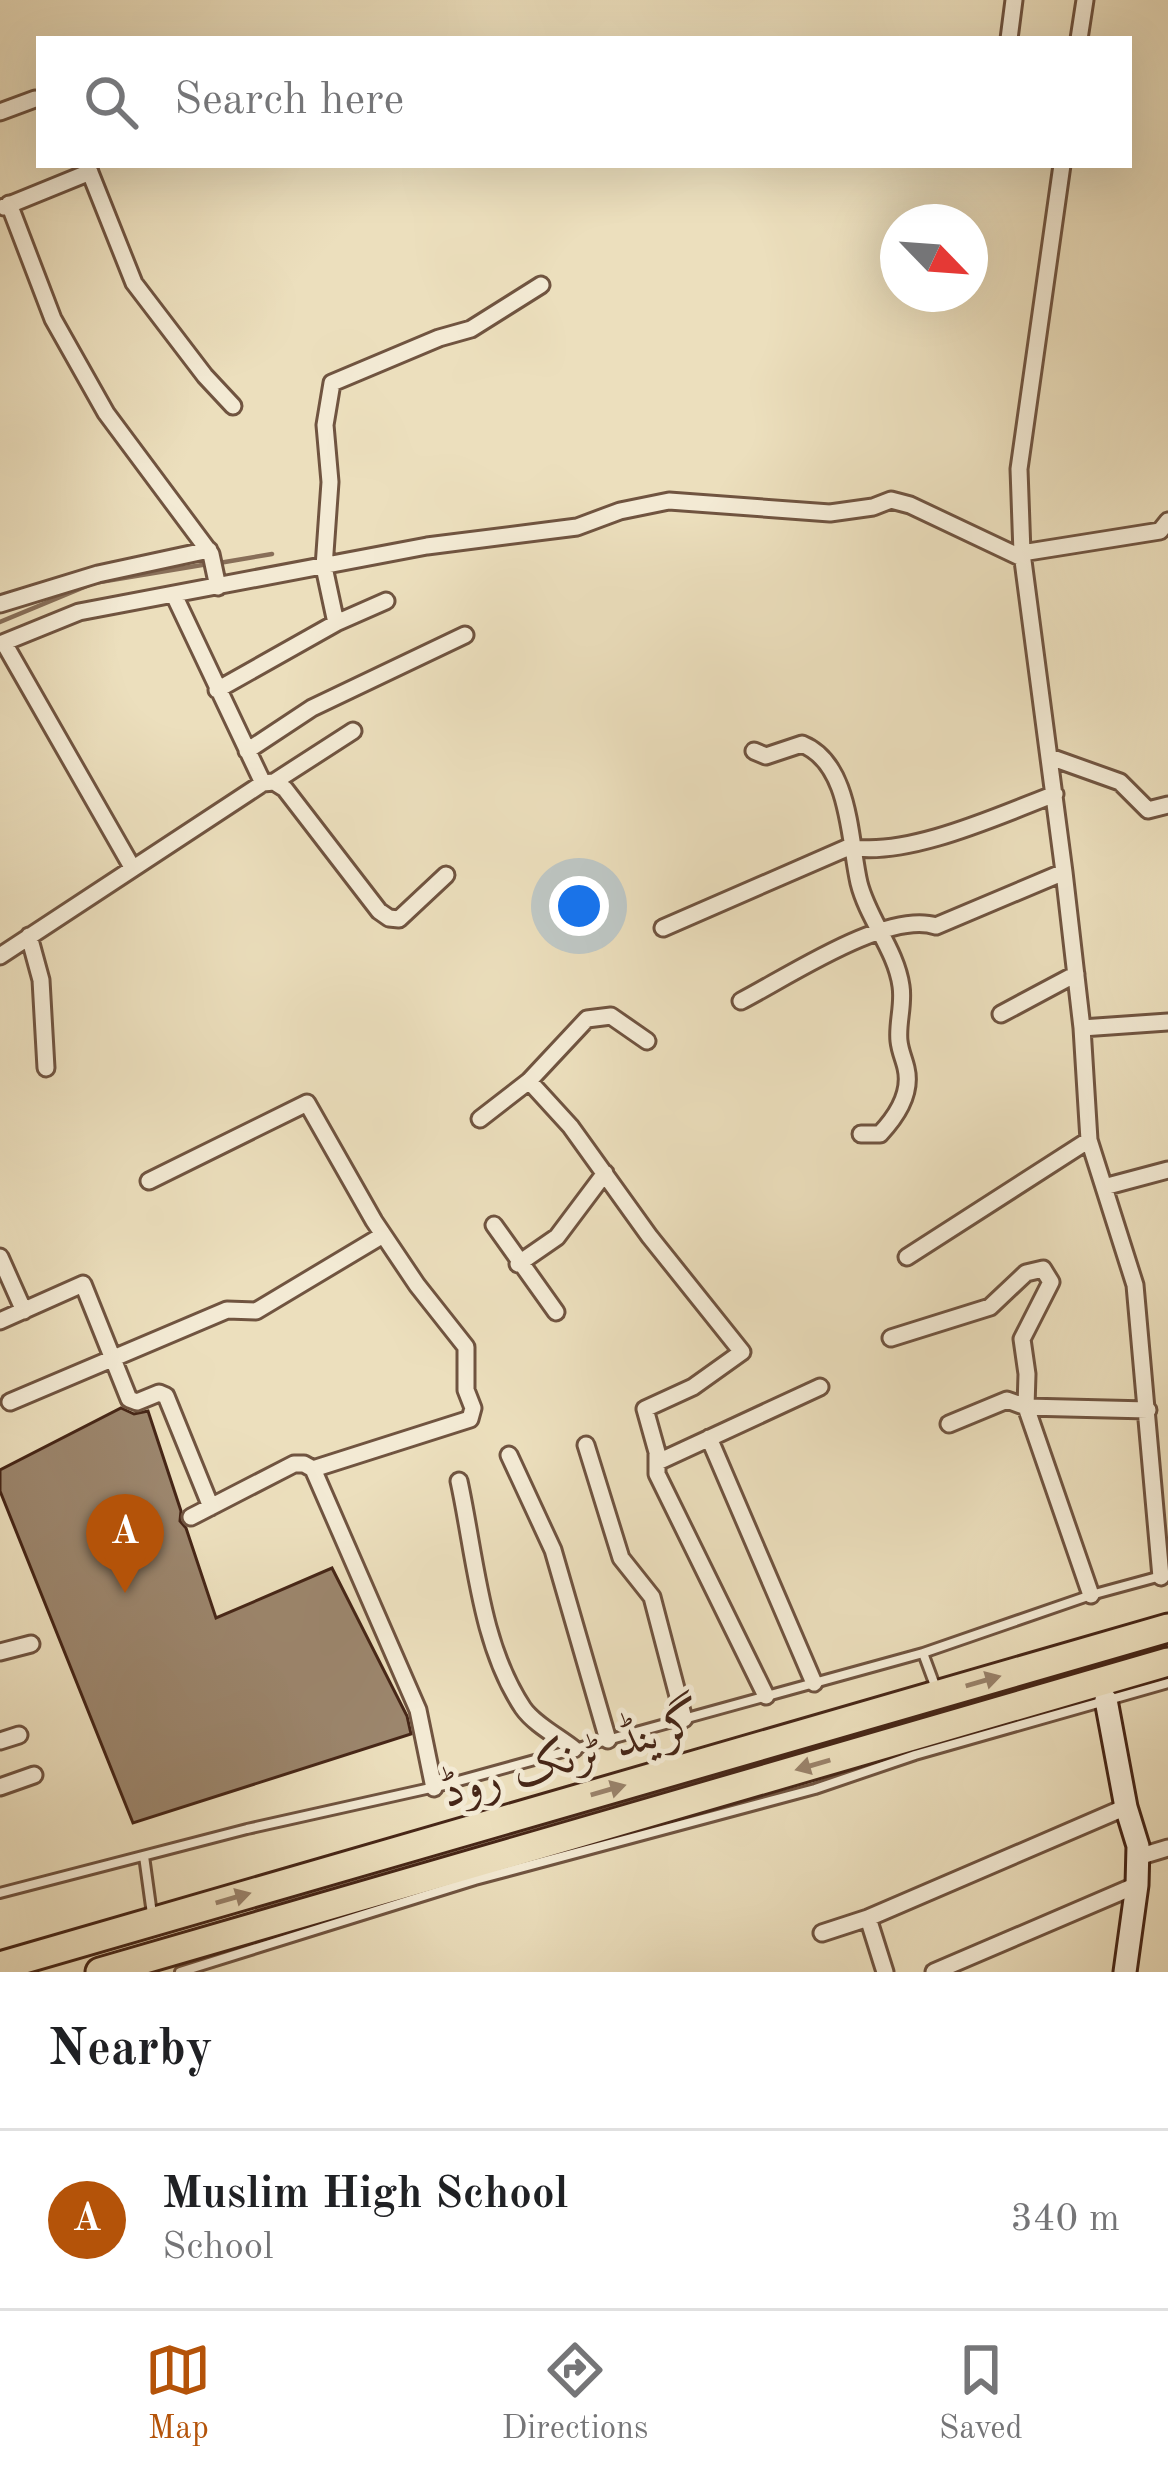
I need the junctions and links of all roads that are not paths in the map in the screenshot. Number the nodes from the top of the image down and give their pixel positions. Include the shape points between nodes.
1 (1015, 0) edge
2 (1085, 0) edge
3 (1009, 36) edge
4 (1079, 36) edge
5 (0, 89) edge
6 (35, 99) dead end
7 (6, 110) edge
8 (89, 168) edge
9 (1062, 168) edge
10 (5, 206) edge
11 (541, 285) dead end
12 (233, 406) dead end
13 (1168, 521) edge
14 (210, 552) junction
15 (1022, 556) junction
16 (324, 563) junction
17 (217, 580) junction
18 (174, 595) junction
19 (29, 598) junction
20 (386, 601) dead end
21 (0, 604) edge
22 (40, 621) junction
23 (336, 623) junction
24 (465, 635) dead end
25 (2, 644) edge
26 (217, 690) junction
27 (353, 731) dead end
28 (247, 751) junction
29 (754, 751) dead end
30 (1050, 757) junction
31 (268, 783) junction
32 (1055, 794) junction
33 (1168, 805) edge
34 (855, 848) junction
35 (132, 867) junction
36 (1064, 872) junction
37 (446, 875) dead end
38 (663, 928) dead end
39 (879, 932) junction
40 (29, 936) junction
41 (0, 956) edge
42 (1076, 974) junction
43 (741, 1001) dead end
44 (1000, 1014) dead end
45 (1168, 1022) edge
46 (1082, 1028) junction
47 (647, 1041) dead end
48 (46, 1068) dead end
49 (529, 1081) junction
50 (481, 1119) dead end
51 (861, 1134) dead end
52 (1089, 1140) junction
53 (1168, 1170) edge
54 (605, 1173) junction
55 (149, 1181) dead end
56 (1104, 1187) junction
57 (494, 1226) dead end
58 (383, 1235) junction
59 (0, 1257) edge
60 (907, 1257) dead end
61 (518, 1264) junction
62 (24, 1310) junction
63 (556, 1312) dead end
64 (0, 1321) edge
65 (891, 1338) dead end
66 (114, 1357) junction
67 (820, 1387) dead end
68 (10, 1402) dead end
69 (1026, 1407) junction
70 (1148, 1411) junction
71 (950, 1424) dead end
72 (709, 1438) junction
73 (586, 1445) dead end
74 (509, 1455) dead end
75 (658, 1462) junction
76 (313, 1469) junction
77 (459, 1481) dead end
78 (211, 1507) junction
79 (191, 1517) dead end
80 (1164, 1575) edge
81 (1091, 1594) junction
82 (1168, 1628) edge
83 (31, 1644) dead end
84 (0, 1652) edge
85 (923, 1653) junction
86 (1168, 1662) edge
87 (814, 1683) junction
88 (1168, 1683) edge
89 (938, 1694) junction
90 (766, 1696) junction
91 (1106, 1700) junction
92 (684, 1719) junction
93 (19, 1735) dead end
94 (608, 1740) junction
95 (0, 1741) edge
96 (574, 1749) junction
97 (34, 1775) dead end
98 (0, 1786) edge
99 (434, 1788) junction
100 (1126, 1807) junction
101 (1168, 1848) edge
102 (144, 1856) junction
103 (1138, 1857) junction
104 (1137, 1885) junction
105 (0, 1893) edge
106 (868, 1918) junction
107 (153, 1922) junction
108 (823, 1934) dead end
109 (0, 1966) edge
110 (100, 1972) edge
111 (180, 1972) edge
112 (885, 1972) edge
113 (934, 1972) edge
114 (1125, 1972) edge

1 - 3 street
2 - 4 street
5 - 7 street
6 - 7 street
8 - 10 street
8 - 12 street via 134,283
9 - 15 street via 1019,469
10 - 14 street via 53,319 106,413
11 - 16 street via 471,329 332,383
13 - 15 street via 1160,531
14 - 17 street
14 - 19 street via 98,574
15 - 16 street via 891,500 830,513 669,501 577,526
15 - 30 street
16 - 17 street
16 - 23 street
17 - 18 street
18 - 22 street
18 - 26 street
19 - 21 street
19 - 22 street
20 - 23 street
22 - 25 street
23 - 26 street
24 - 28 street via 312,707
25 - 35 street
26 - 28 street
27 - 31 street
28 - 31 street
29 - 34 street via 766,756 802,744 817,752 833,773
30 - 32 street
30 - 33 street via 1120,782 1148,810
31 - 35 street
31 - 37 street via 285,789 389,918 400,919
32 - 34 street via 948,835
32 - 36 street
34 - 38 street
34 - 39 street
35 - 40 street
36 - 39 street via 936,926 914,922
36 - 42 street
39 - 43 street
39 - 51 street via 902,986 898,1038 907,1077 894,1119 880,1134
40 - 41 street
40 - 48 street via 41,980
42 - 44 street
42 - 46 street
45 - 46 street
46 - 52 street
47 - 49 street via 598,1015
49 - 50 street
49 - 54 street
52 - 56 street
52 - 60 street
53 - 56 street
54 - 61 street via 557,1237
54 - 75 street via 742,1352 644,1409
55 - 58 street via 308,1103
56 - 70 street via 1135,1285
57 - 61 street
58 - 66 street via 256,1311 227,1310
58 - 76 street via 466,1347 470,1419
59 - 62 street
61 - 63 street
62 - 64 street
62 - 66 street via 83,1284
65 - 69 street via 990,1306 1026,1273 1048,1271 1048,1290 1022,1339
66 - 68 street
66 - 78 street via 129,1399 166,1396
67 - 72 street
69 - 70 street
69 - 71 street via 1007,1400
69 - 81 street
70 - 80 street
72 - 75 street
72 - 87 street
73 - 92 street via 621,1558 652,1598
74 - 94 street via 553,1550
75 - 90 street via 656,1474
76 - 78 street via 294,1464
76 - 99 street via 418,1710
77 - 96 street via 479,1601 505,1669 526,1713
78 - 79 street
80 - 81 lane
81 - 85 lane
89 -> 82 highway, گرینڈ ٹرنک روڈ
83 - 84 street
85 - 87 lane
85 - 89 lane
86 -> 110 highway, گرینڈ ٹرنک روڈ
87 - 90 lane
88 - 91 lane
107 -> 89 highway, گرینڈ ٹرنک روڈ
90 - 92 lane
91 - 100 street
91 - 111 lane
92 - 94 lane
93 - 95 street
94 - 96 lane
96 - 99 lane
97 - 98 street
99 - 102 lane
100 - 103 street
100 - 106 street
101 - 103 street
102 - 105 lane
102 - 107 lane
103 - 104 street
104 - 113 street
104 - 114 street
106 - 108 street
106 - 112 street
107 - 109 highway, گرینڈ ٹرنک روڈ

